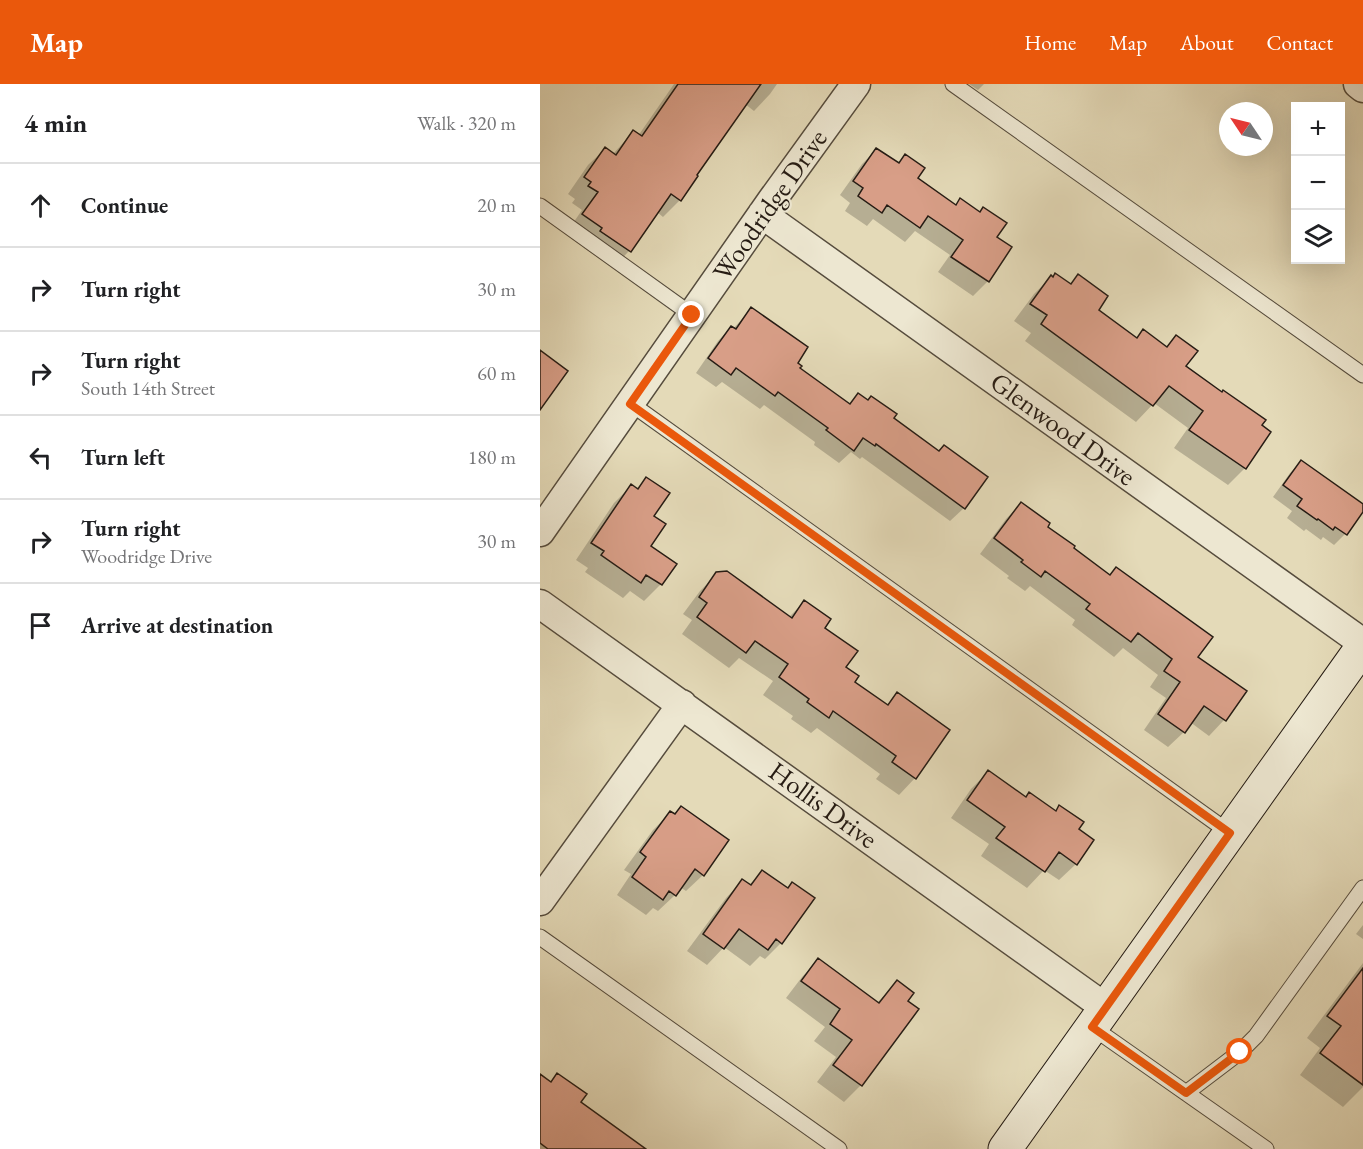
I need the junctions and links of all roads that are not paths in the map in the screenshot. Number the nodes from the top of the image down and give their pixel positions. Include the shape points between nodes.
1 (856, 84) edge
2 (953, 84) edge
3 (1358, 84) edge
4 (1363, 88) edge
5 (540, 206) edge
6 (762, 214) junction
7 (692, 315) junction
8 (1363, 375) edge
9 (630, 404) junction
10 (540, 532) edge
11 (540, 604) edge
12 (1363, 645) edge
13 (682, 704) junction
14 (1230, 833) junction
15 (1363, 888) edge
16 (540, 901) edge
17 (540, 937) edge
18 (1099, 1017) junction
19 (1186, 1093) junction
20 (839, 1149) edge
21 (1005, 1149) edge
22 (1266, 1149) edge

1 - 6 street, Woodridge Drive
2 - 8 lane
3 - 4 street
5 - 7 lane
6 - 7 street, Woodridge Drive
6 - 12 street, Glenwood Drive
7 - 9 street, Woodridge Drive
9 - 10 street, Woodridge Drive
9 - 14 lane
11 - 13 street, Hollis Drive
12 - 14 main road
13 - 16 street
13 - 18 street, Hollis Drive
14 - 18 main road
15 - 19 lane via 1256,1036
17 - 20 lane
18 - 19 lane
18 - 21 main road
19 - 22 lane

